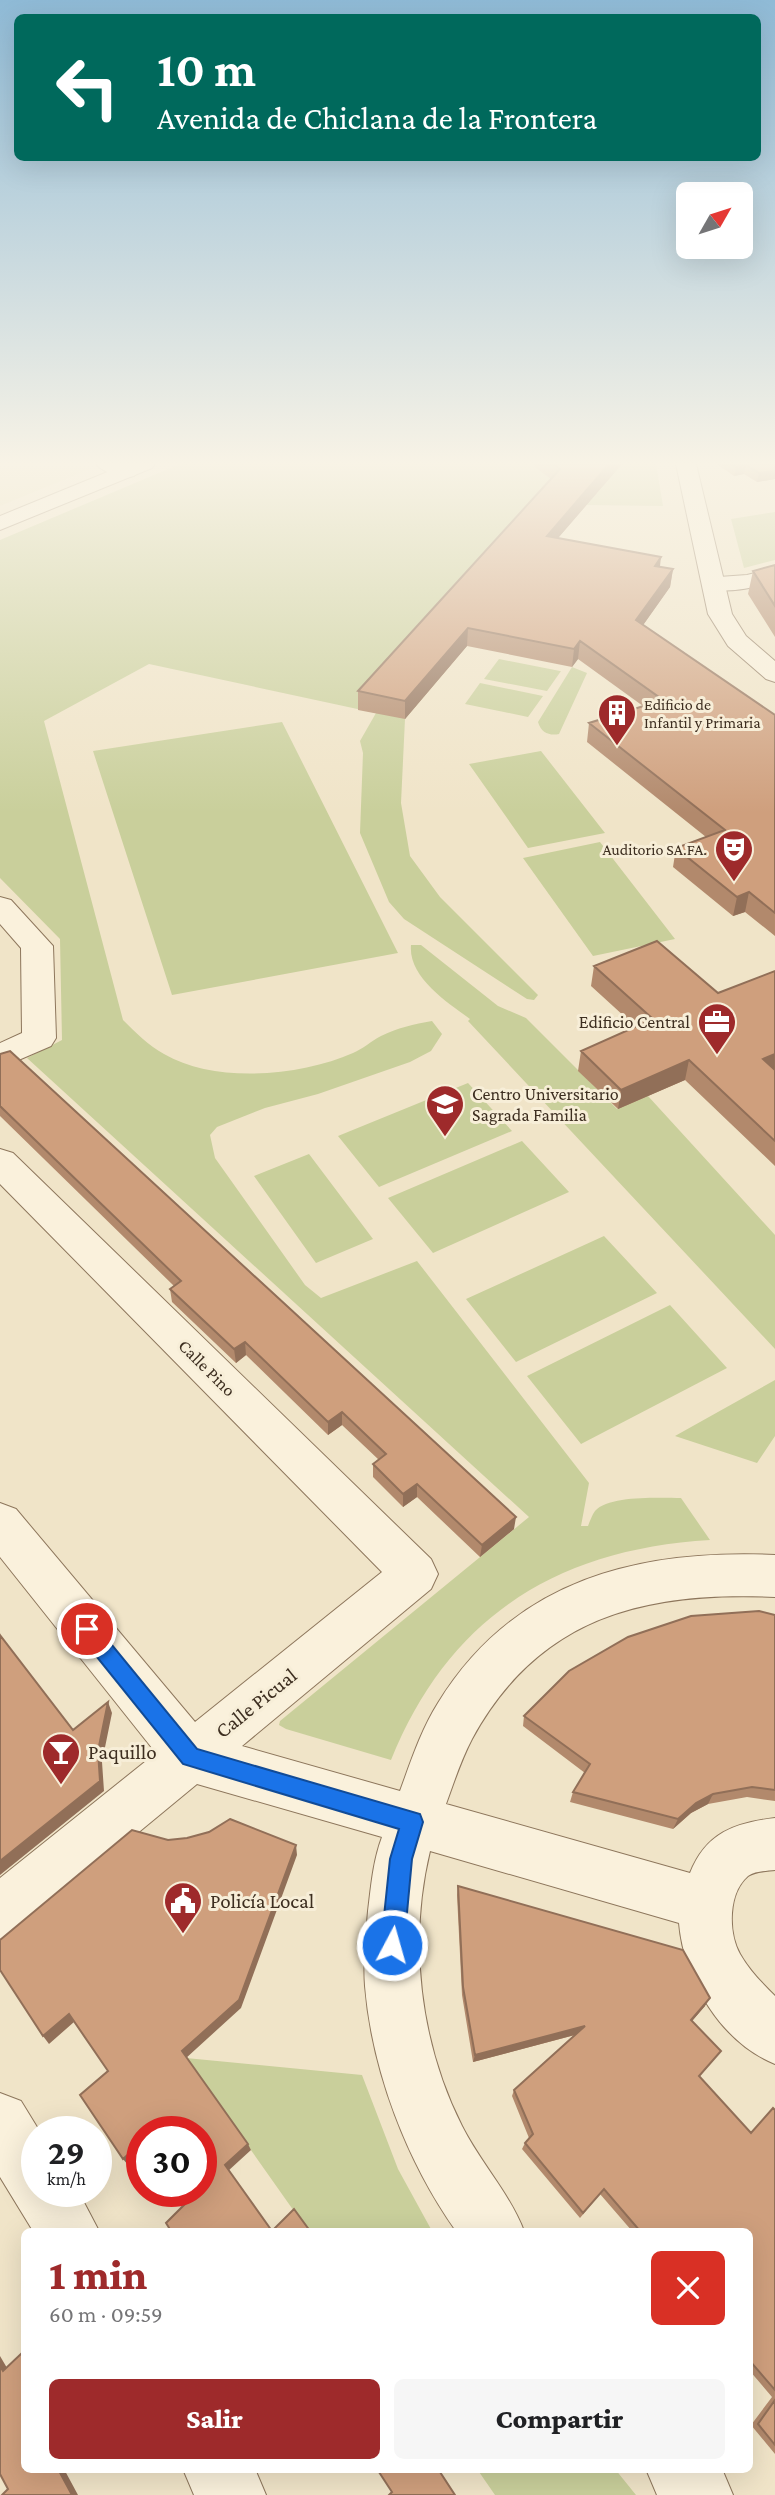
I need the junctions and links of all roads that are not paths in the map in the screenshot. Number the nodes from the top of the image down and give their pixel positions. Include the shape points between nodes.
1 (753, 580) edge
2 (713, 583) joint
3 (775, 674) edge
4 (0, 906) edge
5 (0, 1057) edge
6 (0, 1162) edge
7 (0, 1523) edge
8 (415, 1574) joint
9 (775, 1576) edge
10 (191, 1757) junction
11 (412, 1822) junction
12 (775, 1844) edge
13 (706, 1904) junction
14 (0, 1912) edge
15 (775, 2036) edge
16 (0, 2122) edge
17 (21, 2155) edge
18 (53, 2207) edge
19 (66, 2228) edge
20 (492, 2228) edge
21 (218, 2473) edge
22 (682, 2473) edge
23 (232, 2495) edge
24 (699, 2495) edge

1 - 2 street
2 - 3 street via 720,614 732,635
4 - 5 street via 37,946 39,1038
6 - 8 street, Calle Pino
7 - 10 street
8 - 10 street, Calle Picual
9 - 11 street via 713,1573 652,1579 609,1590 541,1627 477,1687 457,1717
10 - 11 street
10 - 14 street, Calle Picual
11 - 13 street
11 - 20 street via 401,1859 392,1945 398,2015 409,2067 446,2159
12 - 13 street via 750,1847 724,1862 712,1877
13 - 15 street via 707,1933 719,1971
16 - 17 street
18 - 19 street
21 - 23 street
22 - 24 street

